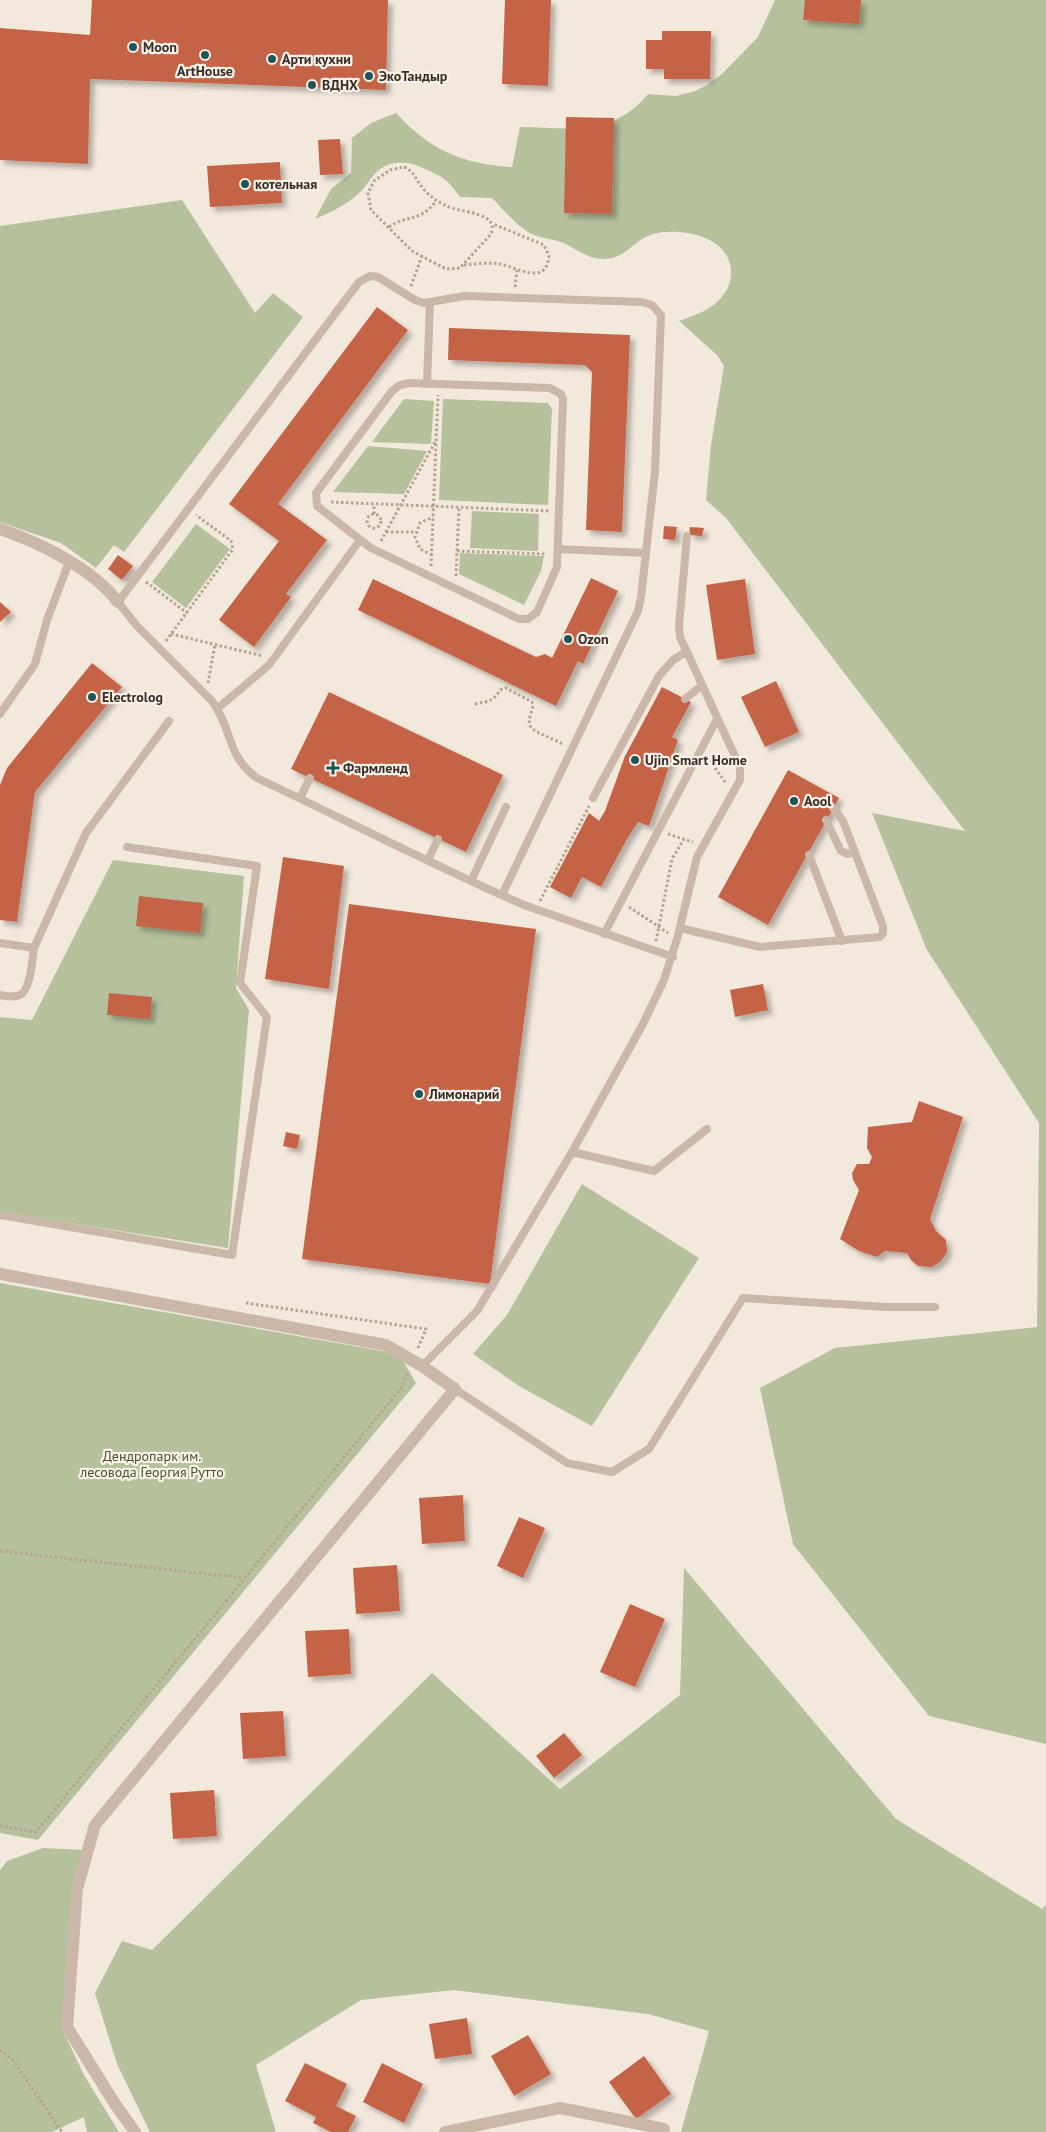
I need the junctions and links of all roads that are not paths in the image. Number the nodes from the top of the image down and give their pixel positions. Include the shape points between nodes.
1 (430, 302) junction
2 (427, 384) junction
3 (0, 529) edge
4 (687, 536) dead end
5 (360, 540) junction
6 (558, 552) junction
7 (646, 552) junction
8 (69, 562) junction
9 (118, 602) junction
10 (686, 652) junction
11 (702, 686) junction
12 (685, 699) dead end
13 (218, 708) junction
14 (0, 714) edge
15 (717, 719) junction
16 (169, 721) dead end
17 (310, 778) dead end
18 (300, 798) junction
19 (593, 798) road end
20 (506, 807) dead end
21 (833, 808) dead end
22 (826, 820) dead end
23 (438, 839) dead end
24 (127, 848) dead end
25 (855, 852) junction
26 (809, 855) dead end
27 (428, 860) junction
28 (471, 881) junction
29 (502, 896) junction
30 (680, 928) junction
31 (604, 934) junction
32 (842, 941) junction
33 (0, 943) edge
34 (34, 948) junction
35 (672, 957) junction
36 (0, 995) edge
37 (706, 1129) dead end
38 (572, 1152) junction
39 (0, 1215) edge
40 (0, 1274) edge
41 (936, 1307) dead end
42 (418, 1363) junction
43 (455, 1389) junction
44 (664, 2129) dead end
45 (135, 2132) edge
46 (445, 2132) edge

1 - 2 lane
1 - 7 lane via 465,296 642,302 658,311 662,322 655,463
1 - 9 lane via 416,300 378,277 362,278
2 - 5 lane via 404,384 392,391 316,493 315,501 320,510
2 - 6 lane via 550,388 558,392 562,399
3 - 8 street via 38,544
4 - 10 lane via 679,626
5 - 6 lane via 519,620 528,619 537,612 554,578
5 - 13 lane via 264,670
6 - 7 lane
7 - 29 lane via 642,597 636,617
8 - 9 street via 101,584
8 - 14 lane via 47,620 35,664
9 - 13 lane via 131,620
10 - 11 lane
10 - 19 lane via 663,670
11 - 12 lane
11 - 15 lane
13 - 18 lane via 241,765 257,778
15 - 30 lane via 740,767 740,780 693,866
15 - 31 lane
16 - 34 lane via 86,833
17 - 18 lane
18 - 27 lane
20 - 28 lane
21 - 25 lane via 843,821
22 - 25 lane via 841,852
23 - 27 lane
24 - 39 lane via 257,866 240,983 267,1017 232,1255
25 - 32 lane via 884,930 876,938
26 - 32 lane
27 - 28 lane
28 - 29 lane
29 - 31 lane
30 - 32 lane via 760,947
30 - 35 lane
31 - 35 lane
33 - 34 lane
34 - 36 lane via 26,990 12,997
35 - 38 lane via 643,1024
37 - 38 lane via 654,1171
38 - 42 lane via 477,1311
40 - 42 street via 386,1345
41 - 43 lane via 742,1298 650,1449 612,1472 568,1462
42 - 43 street
43 - 45 street via 95,1825 77,1889 67,2026 114,2104
44 - 46 street via 560,2108

